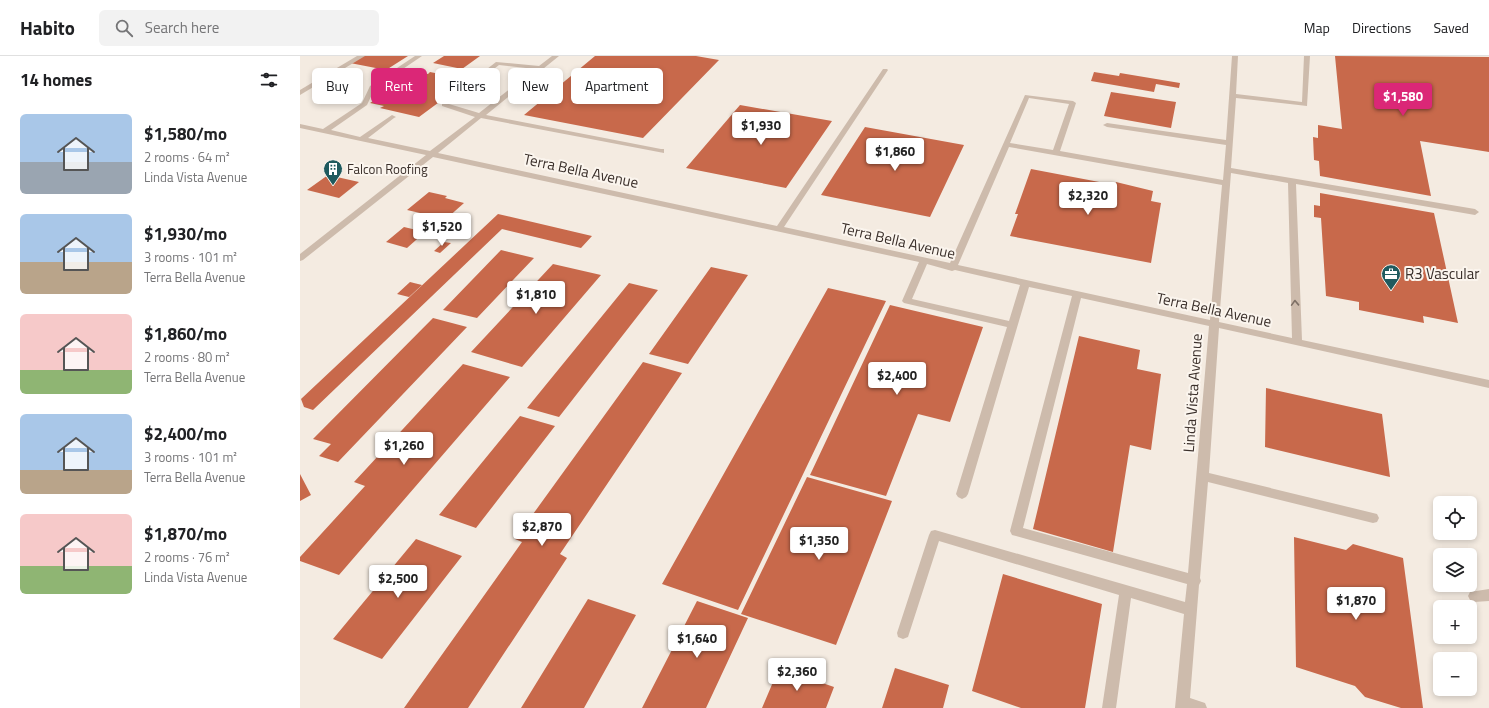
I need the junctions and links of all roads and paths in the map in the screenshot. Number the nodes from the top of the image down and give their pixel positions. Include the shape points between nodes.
1 (362, 56) edge
2 (419, 56) edge
3 (556, 56) edge
4 (1235, 56) edge
5 (1306, 56) edge
6 (540, 68) joint
7 (885, 70) dead end
8 (300, 93) edge
9 (508, 94) edge
10 (1232, 95) junction
11 (480, 116) junction
12 (392, 117) dead end
13 (1108, 125) dead end
14 (300, 126) edge
15 (325, 131) junction
16 (362, 139) junction
17 (1230, 143) junction
18 (1006, 144) junction
19 (661, 151) dead end
20 (1056, 153) junction
21 (432, 154) junction
22 (1227, 170) junction
23 (1292, 181) junction
24 (1226, 183) junction
25 (1475, 212) dead end
26 (780, 229) junction
27 (300, 258) edge
28 (924, 262) junction
29 (952, 268) junction
30 (1025, 284) junction
31 (1077, 295) junction
32 (1013, 325) junction
33 (1214, 325) junction
34 (1297, 342) junction
35 (1489, 384) edge
36 (1203, 476) junction
37 (962, 494) dead end
38 (1373, 518) dead end
39 (1195, 581) junction
40 (1126, 590) junction
41 (1489, 595) edge
42 (1474, 596) dead end
43 (1192, 610) junction
44 (903, 633) dead end
45 (1182, 705) edge
46 (1109, 708) edge
47 (1200, 708) edge

1 - 8 street
2 - 15 street via 372,87 365,104
3 - 6 street
4 - 10 street, Linda Vista Avenue
5 - 10 street via 1304,105
6 - 11 street via 498,63 444,105
7 - 26 street
9 - 11 street
10 - 17 street, Linda Vista Avenue
11 - 19 street
11 - 21 street
12 - 16 street
13 - 17 street
14 - 15 street, Terra Bella Avenue
15 - 16 street, Terra Bella Avenue
16 - 21 street, Terra Bella Avenue
17 - 22 street, Linda Vista Avenue
18 - 20 street
18 - 20 street via 1027,96 1073,103
18 - 29 street
20 - 24 street
21 - 26 street, Terra Bella Avenue
21 - 27 street
22 - 23 street
22 - 24 street, Linda Vista Avenue
23 - 25 street
34 -> 23 street
24 - 33 street, Linda Vista Avenue
26 - 28 street, Terra Bella Avenue
28 - 29 street, Terra Bella Avenue
28 - 32 street via 907,301
29 - 30 street, Terra Bella Avenue
30 - 31 street, Terra Bella Avenue
30 - 32 street
31 - 33 street, Terra Bella Avenue
31 - 39 street via 1016,531
32 - 37 street
33 - 34 street, Terra Bella Avenue
33 - 36 street, Linda Vista Avenue
34 - 35 street, Terra Bella Avenue
36 - 38 street
36 - 39 street, Linda Vista Avenue
39 - 43 street, Linda Vista Avenue
40 - 43 street
40 - 44 street via 935,535
40 - 46 street
41 - 42 street
43 - 45 street, Linda Vista Avenue
45 - 47 street

